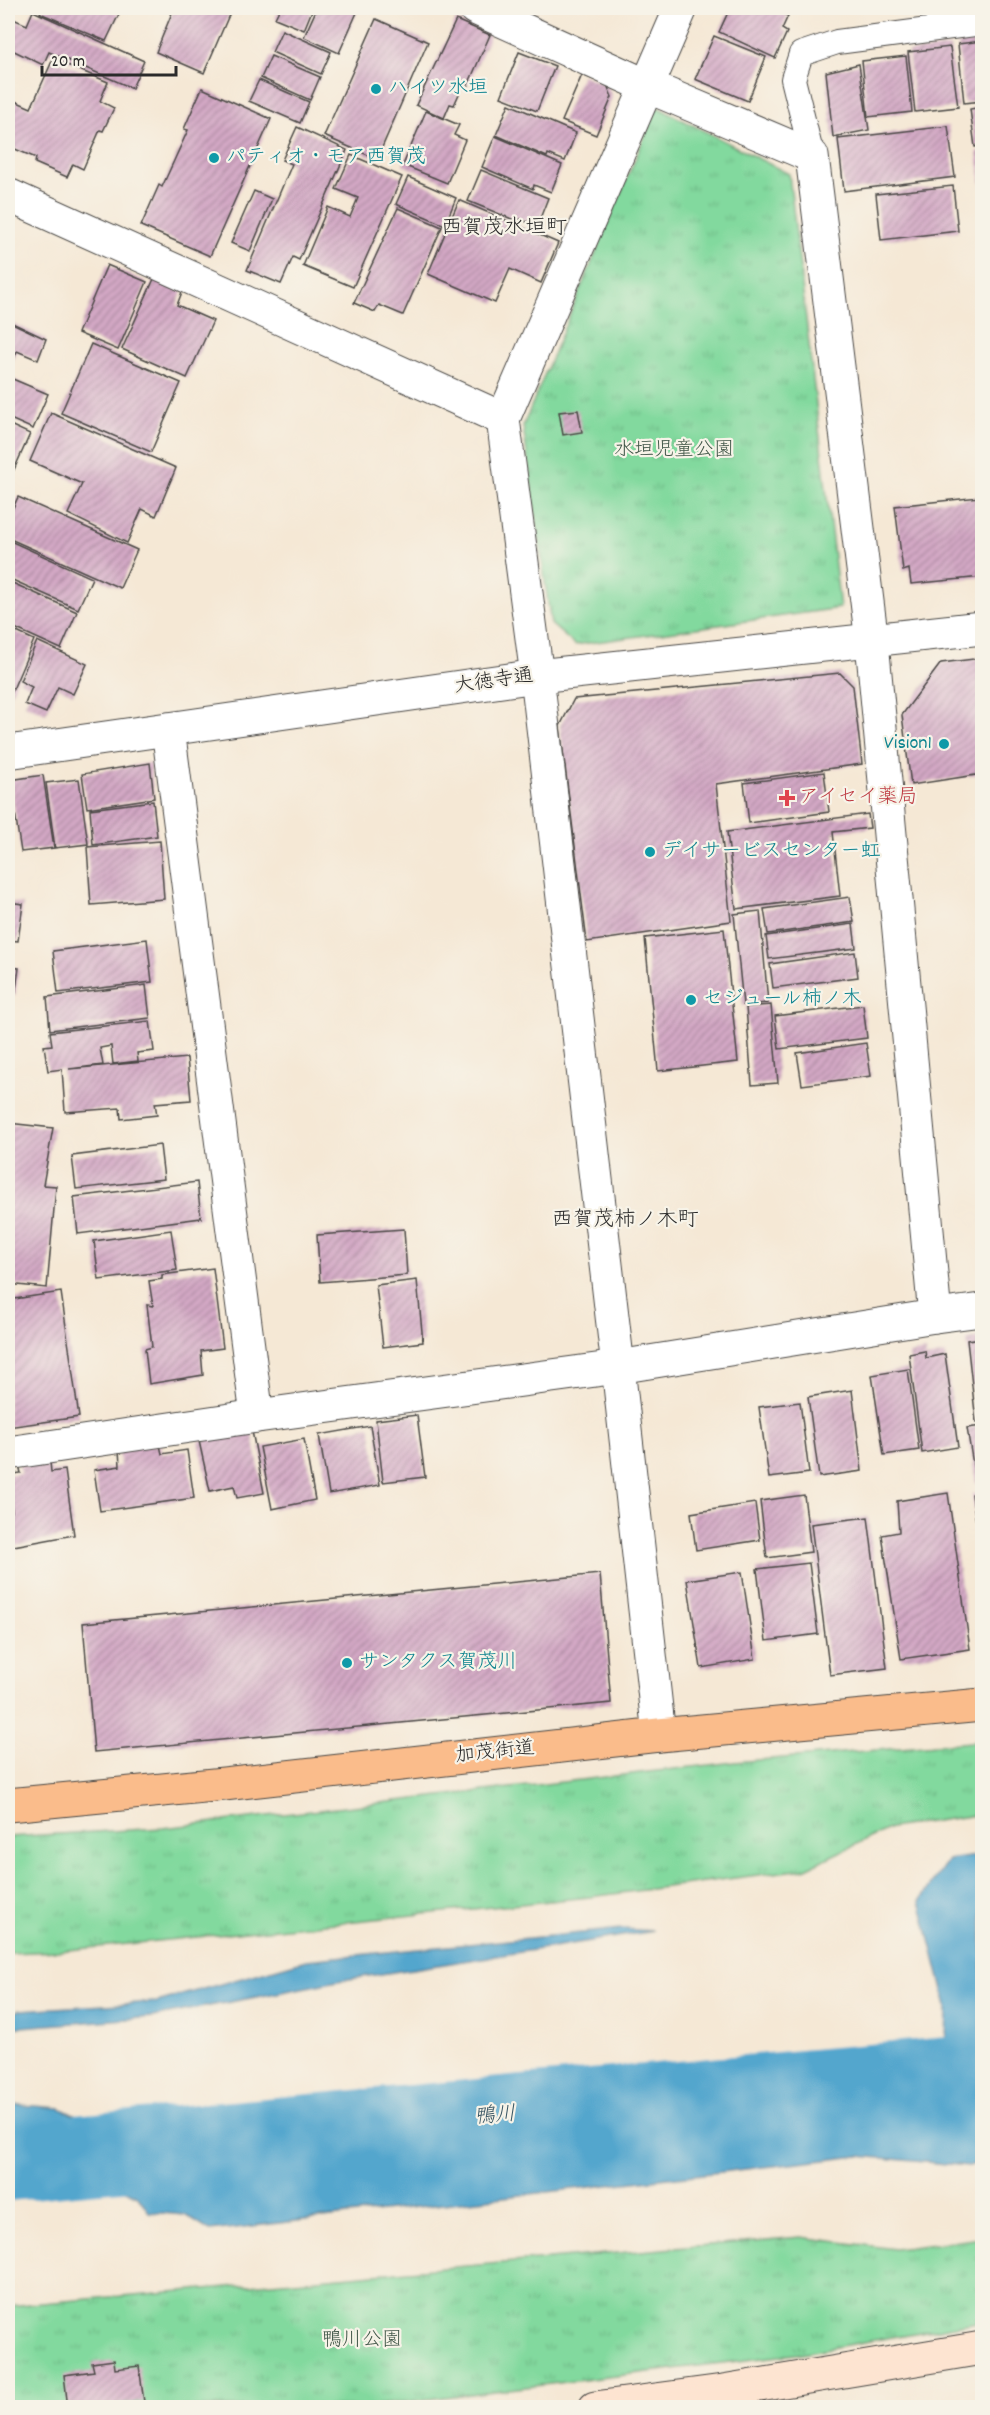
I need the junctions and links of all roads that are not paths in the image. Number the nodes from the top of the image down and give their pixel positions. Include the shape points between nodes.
1 (475, 8) edge
2 (681, 8) edge
3 (982, 23) edge
4 (647, 86) junction
5 (812, 156) junction
6 (8, 195) edge
7 (502, 419) junction
8 (982, 628) edge
9 (872, 642) junction
10 (537, 676) junction
11 (168, 729) junction
12 (8, 752) edge
13 (982, 1310) edge
14 (935, 1316) junction
15 (618, 1367) junction
16 (257, 1416) junction
17 (8, 1453) edge
18 (982, 1705) edge
19 (659, 1735) junction
20 (8, 1805) edge
21 (982, 2348) edge
22 (723, 2399) edge
23 (595, 2408) edge

1 - 4 street
2 - 4 street
3 - 5 lane via 837,42 801,54 793,79
4 - 5 street
4 - 7 street
5 - 9 street
6 - 7 street
7 - 10 street
8 - 9 street, 大徳寺通
9 - 10 street, 大徳寺通
9 - 14 street
10 - 11 street, 大徳寺通
10 - 15 street
11 - 12 street, 大徳寺通
11 - 16 street
13 - 14 street
14 - 15 street
15 - 16 street
15 - 19 street
16 - 17 street
18 - 19 main road, 加茂街道
19 - 20 main road, 加茂街道
21 - 22 street
22 - 23 street

